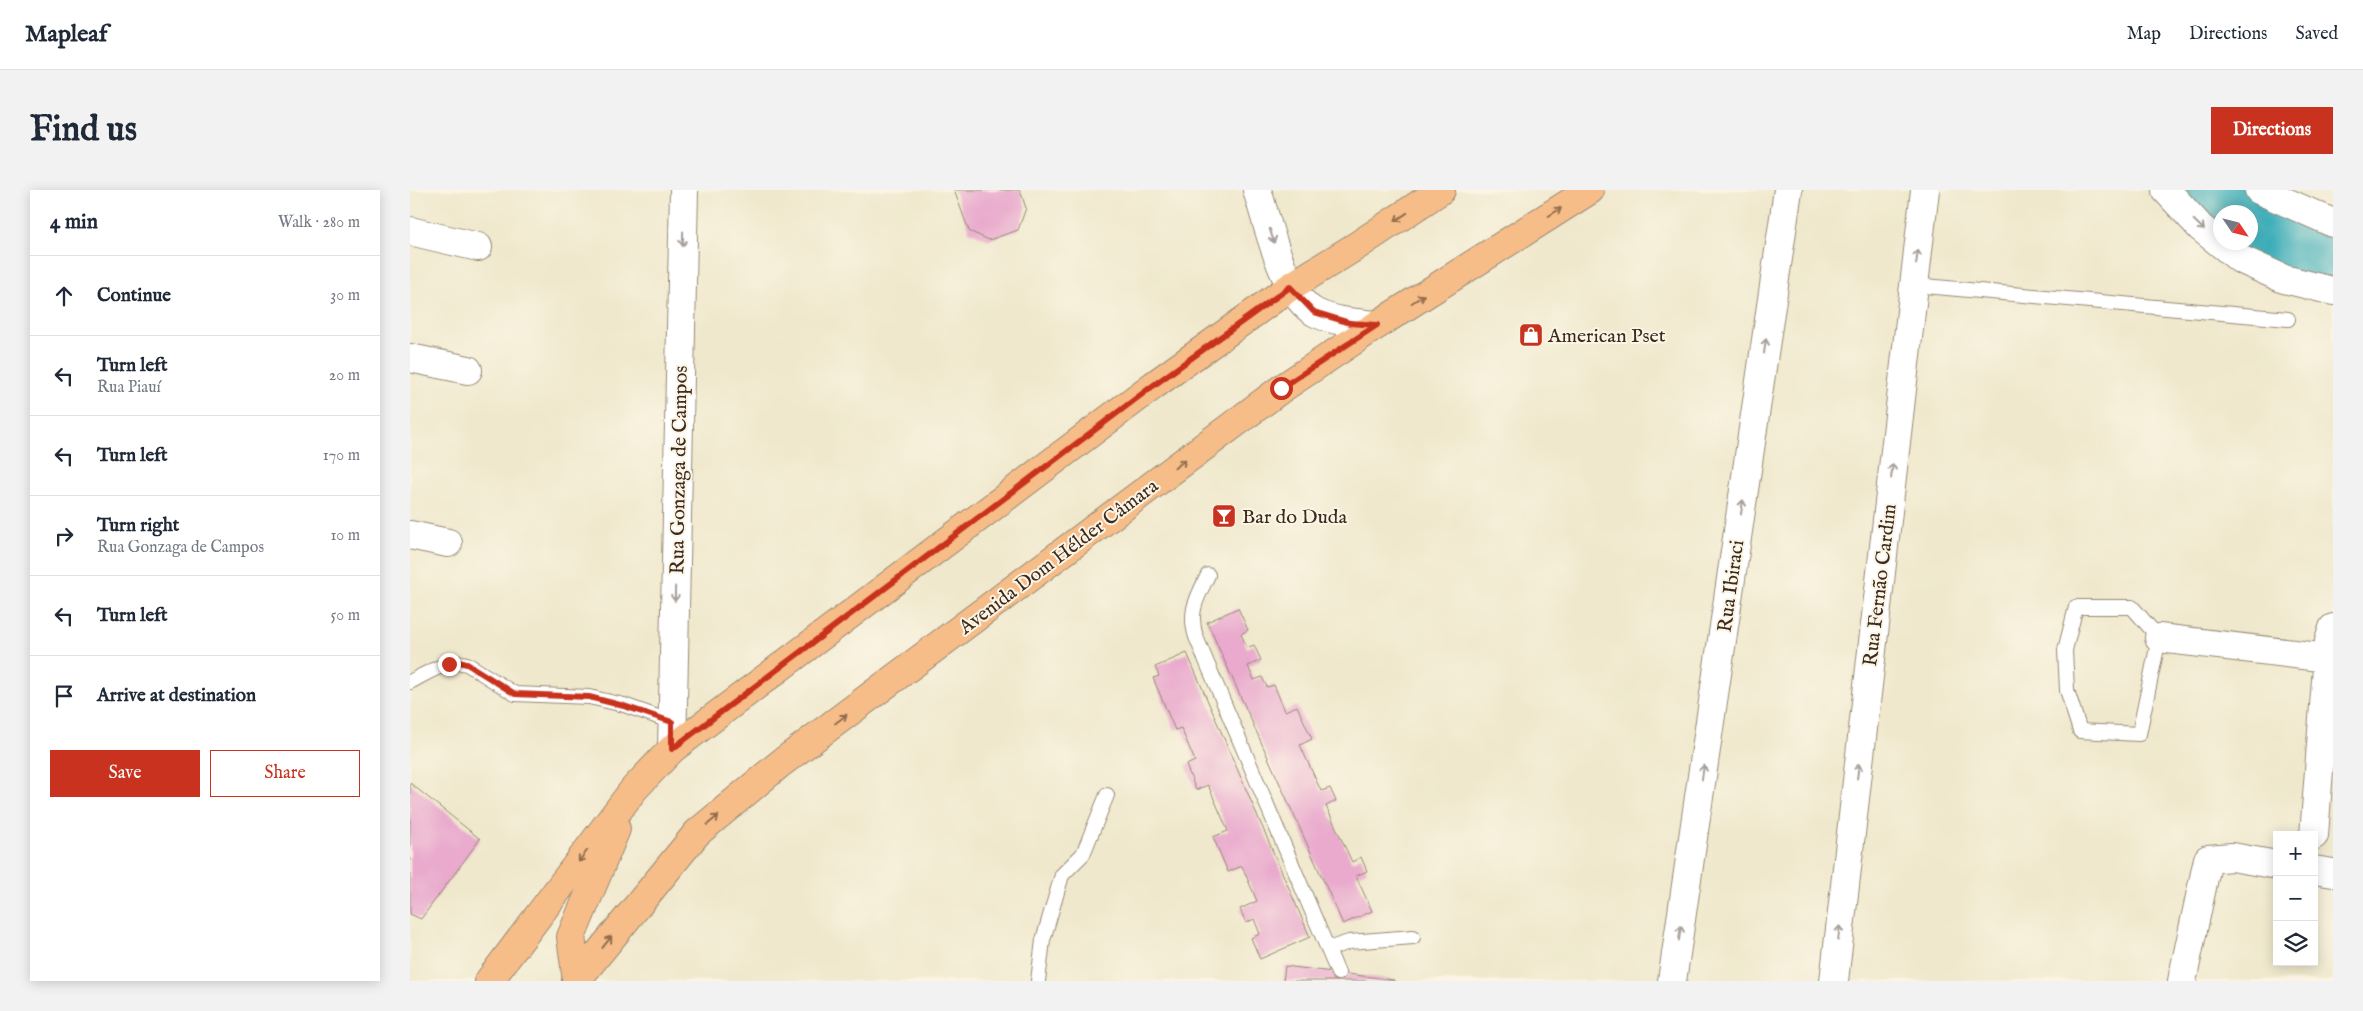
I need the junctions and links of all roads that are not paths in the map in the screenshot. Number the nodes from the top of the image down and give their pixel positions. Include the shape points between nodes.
1 (684, 190) edge
2 (1257, 190) edge
3 (1441, 190) edge
4 (1590, 190) edge
5 (1788, 190) edge
6 (1925, 190) edge
7 (2166, 190) edge
8 (2260, 190) edge
9 (2329, 219) edge
10 (410, 231) edge
11 (478, 247) dead end
12 (1914, 285) junction
13 (1290, 287) junction
14 (2333, 291) edge
15 (2288, 319) dead end
16 (1377, 325) junction
17 (410, 358) edge
18 (468, 370) dead end
19 (410, 535) edge
20 (448, 543) dead end
21 (1208, 575) dead end
22 (2333, 628) edge
23 (2159, 638) junction
24 (2328, 658) junction
25 (410, 682) edge
26 (672, 722) junction
27 (672, 749) junction
28 (634, 789) junction
29 (1107, 795) dead end
30 (2314, 831) edge
31 (2273, 864) edge
32 (2318, 871) edge
33 (2333, 873) edge
34 (1413, 937) dead end
35 (1328, 949) junction
36 (1338, 973) dead end
37 (489, 981) edge
38 (577, 981) edge
39 (1038, 981) edge
40 (1672, 981) edge
41 (1834, 981) edge
42 (2182, 981) edge

1 -> 26 street, Rua Gonzaga de Campos
2 -> 13 street
3 -> 13 main road
16 -> 4 main road, Avenida Dom Hélder Câmara
40 -> 5 street, Rua Ibiraci
12 -> 6 street, Rua Fernão Cardim
7 -> 14 street via 2201,228 2240,259 2284,279
8 - 9 street
10 - 11 street
12 - 15 lane
41 -> 12 street, Rua Fernão Cardim
13 - 16 street via 1314,312 1350,323
13 - 27 main road via 1154,385
38 -> 16 main road, Avenida Dom Hélder Câmara via 697,833 781,764 1281,388
17 - 18 street
19 - 20 street
21 - 35 lane via 1193,610 1196,637
22 - 24 street
23 - 23 lane via 2132,608 2076,606 2065,650 2067,690 2080,732 2140,734
23 - 24 street
24 - 30 street
25 - 26 lane via 459,662 515,694 589,697
26 - 27 street, Rua Gonzaga de Campos
27 - 28 main road
28 -> 37 main road
28 - 38 main road via 570,937
29 - 39 lane via 1083,854 1062,875 1043,940
31 - 42 street via 2232,857 2208,859
32 - 33 street
34 - 35 lane via 1349,942
35 - 36 lane

